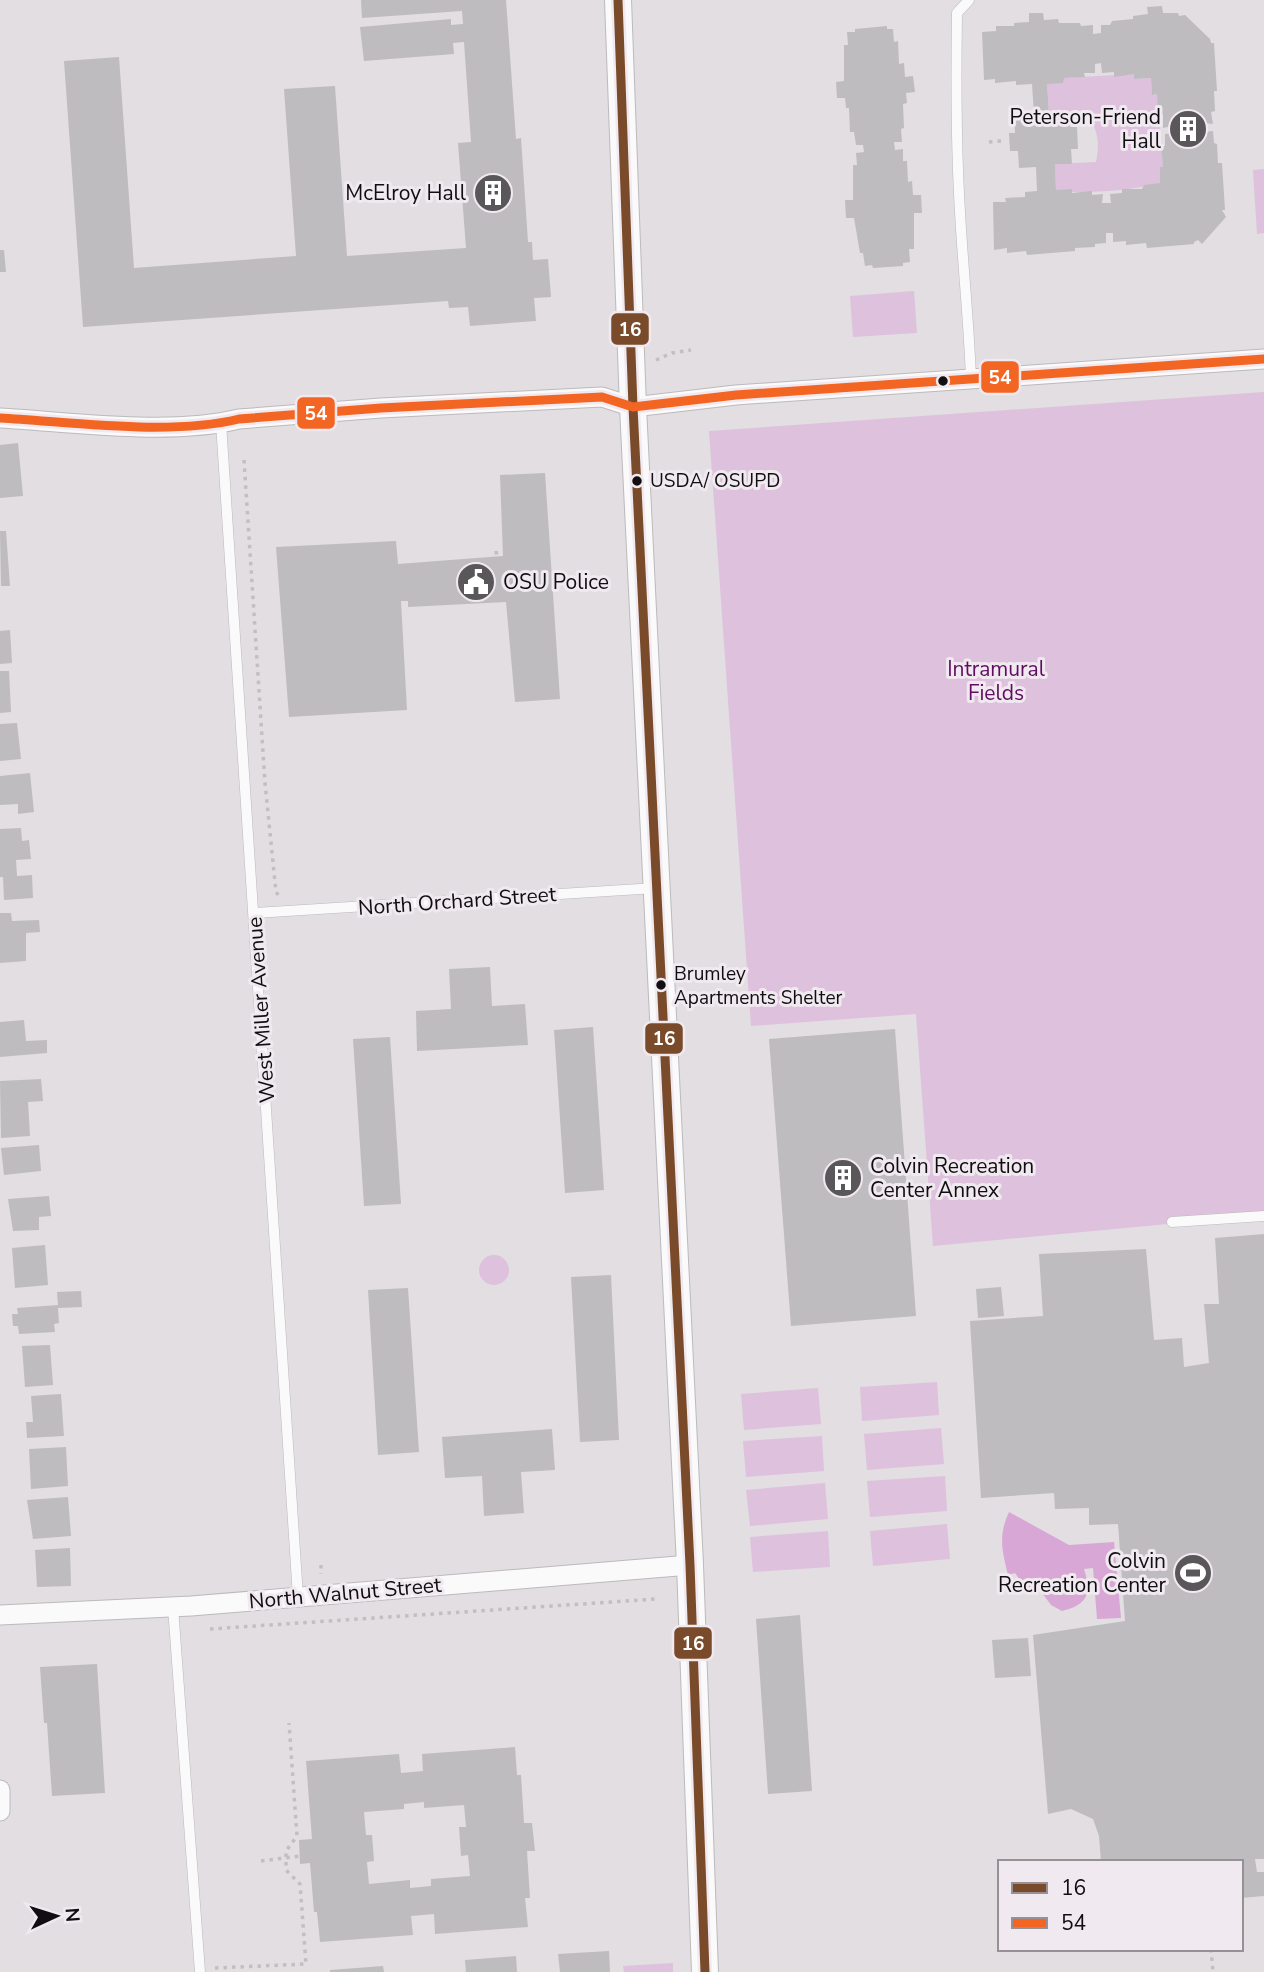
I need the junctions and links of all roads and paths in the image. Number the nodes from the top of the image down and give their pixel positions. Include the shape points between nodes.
1 (618, 0) edge
2 (970, 0) edge
3 (1002, 141) dead end
4 (989, 142) dead end
5 (691, 350) dead end
6 (1264, 359) edge
7 (650, 362) dead end
8 (971, 379) junction
9 (634, 407) junction
10 (0, 418) edge
11 (221, 423) junction
12 (244, 460) dead end
13 (658, 888) junction
14 (292, 911) junction
15 (255, 913) junction
16 (1264, 1216) edge
17 (1172, 1222) dead end
18 (321, 1565) dead end
19 (690, 1565) junction
20 (321, 1574) dead end
21 (298, 1597) junction
22 (656, 1599) dead end
23 (173, 1607) junction
24 (0, 1615) edge
25 (210, 1629) dead end
26 (289, 1723) dead end
27 (0, 1790) edge
28 (0, 1811) edge
29 (300, 1856) dead end
30 (286, 1859) junction
31 (261, 1861) dead end
32 (1211, 1951) edge
33 (200, 1970) edge
34 (705, 1972) edge
35 (1213, 1972) edge

1 - 9 street
2 - 8 lane via 957,13 957,53 960,212
3 - 4 path
5 - 7 path
6 - 8 street
8 - 9 street
9 - 11 street via 602,397 381,408
9 - 13 street
10 - 11 street via 130,425
11 - 15 lane, West Miller Avenue
12 - 14 path via 276,892
13 - 14 lane, North Orchard Street
13 - 19 street
14 - 15 lane, North Orchard Street
15 - 21 lane, West Miller Avenue
16 - 17 lane
18 - 20 path
19 - 21 street, North Walnut Street
19 - 34 street
21 - 23 street, North Walnut Street
22 - 25 path
23 - 24 street, North Walnut Street
23 - 33 lane
26 - 30 path via 297,1836
27 - 28 street
29 - 30 path
30 - 31 path
30 - 33 path via 286,1870 300,1884 306,1964
32 - 35 path

